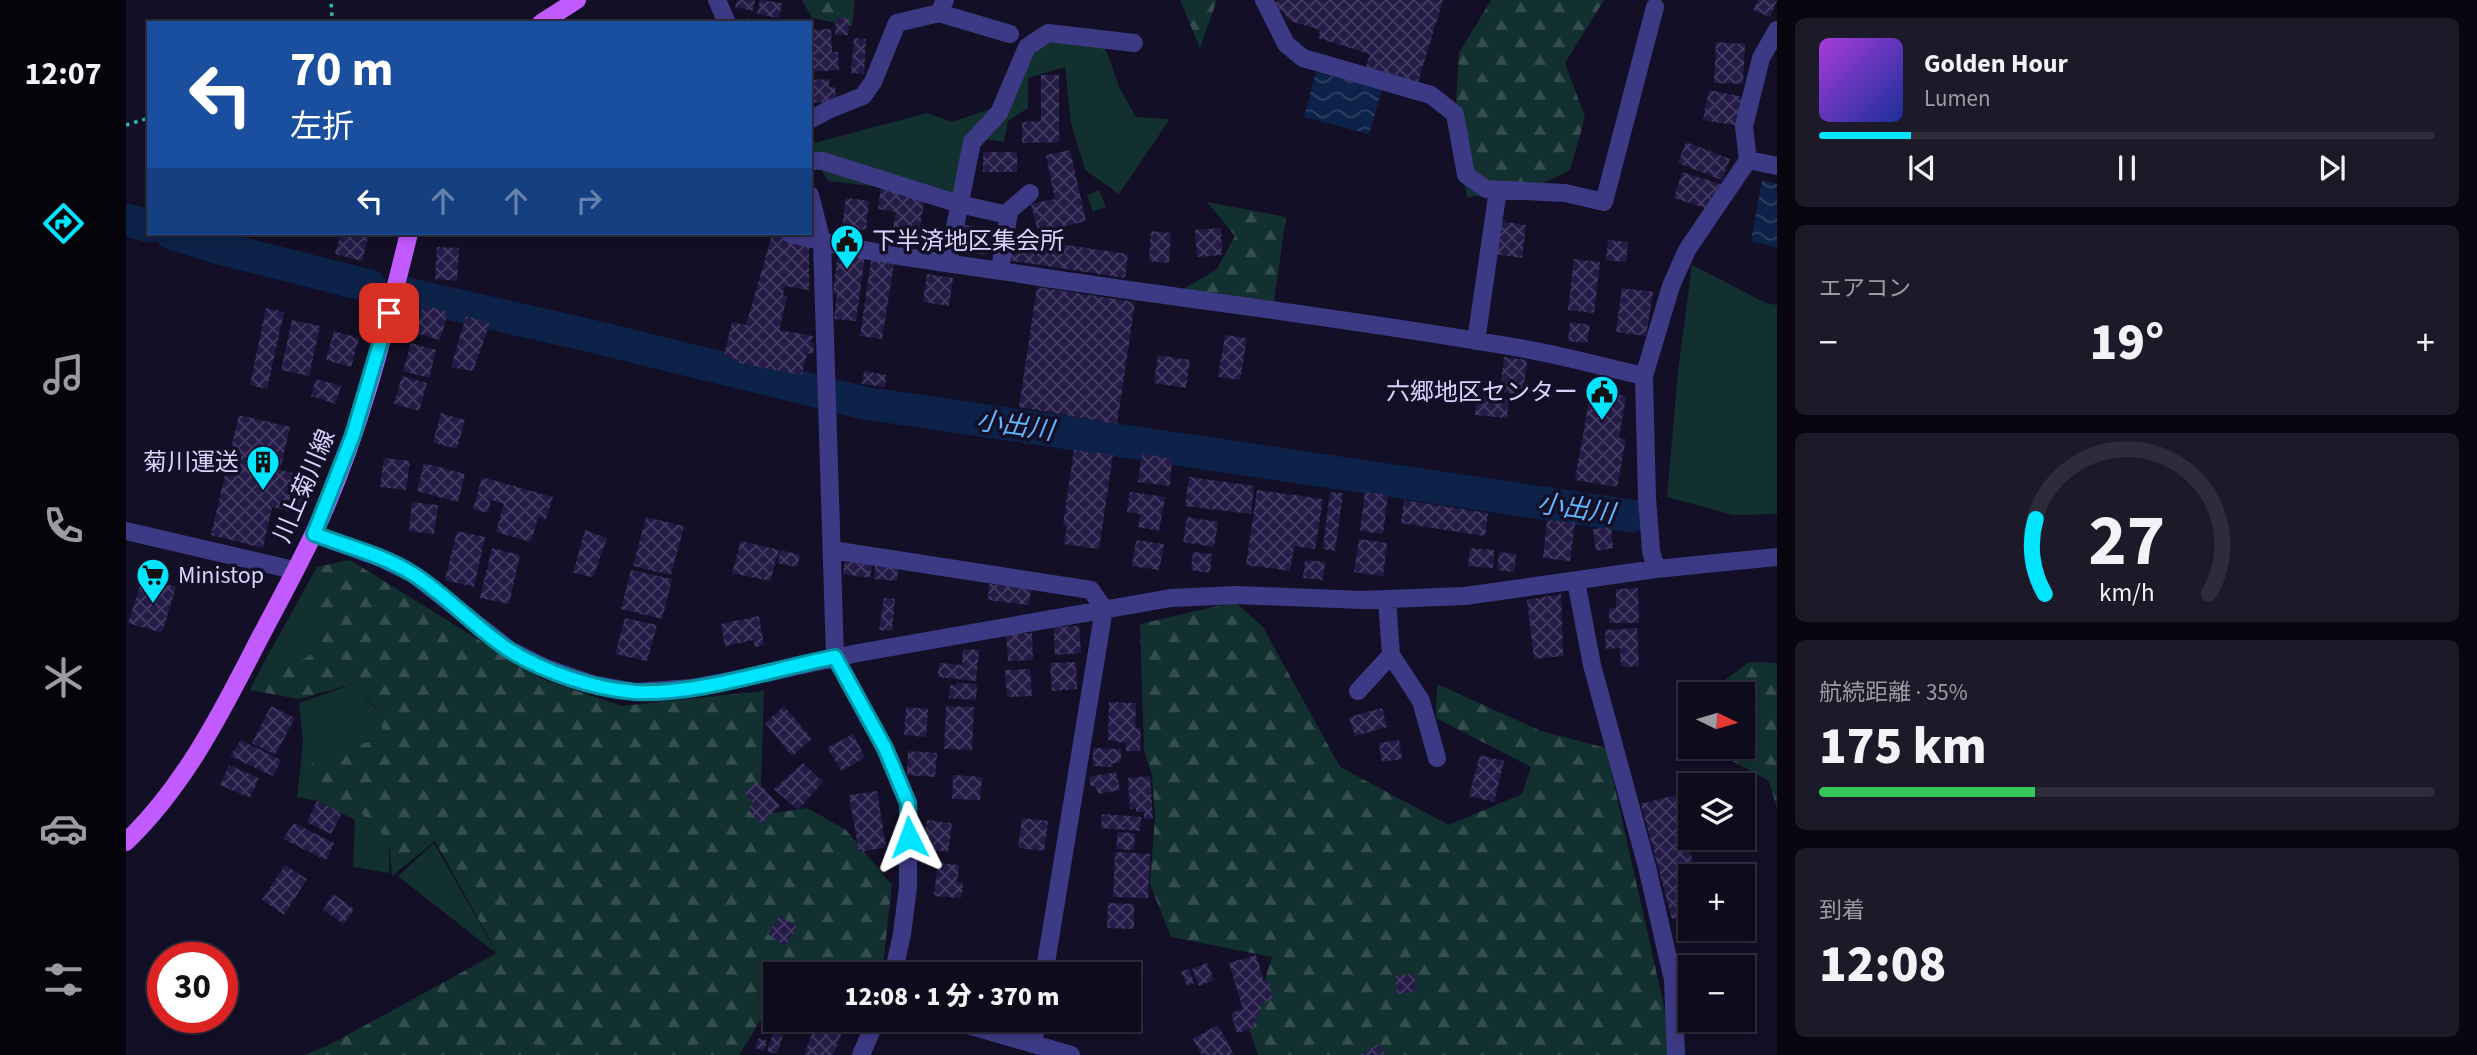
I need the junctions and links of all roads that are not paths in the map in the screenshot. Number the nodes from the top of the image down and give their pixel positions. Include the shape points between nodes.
1 (577, 0) edge
2 (716, 0) edge
3 (1264, 0) edge
4 (942, 6) edge
5 (1655, 7) dead end
6 (544, 21) edge
7 (726, 21) edge
8 (1777, 30) edge
9 (1010, 34) dead end
10 (1134, 43) dead end
11 (812, 119) edge
12 (1748, 160) junction
13 (812, 161) edge
14 (1777, 166) edge
15 (1498, 190) junction
16 (1030, 193) dead end
17 (812, 203) edge
18 (959, 204) junction
19 (1009, 215) junction
20 (408, 235) edge
21 (796, 235) edge
22 (822, 242) junction
23 (948, 262) junction
24 (1000, 270) junction
25 (1476, 341) junction
26 (1644, 376) junction
27 (126, 531) edge
28 (314, 534) junction
29 (832, 550) junction
30 (1777, 557) edge
31 (1656, 569) junction
32 (294, 570) junction
33 (1576, 581) junction
34 (1387, 599) junction
35 (1104, 609) junction
36 (1391, 655) junction
37 (835, 657) junction
38 (1358, 691) dead end
39 (1437, 758) dead end
40 (126, 842) edge
41 (897, 962) edge
42 (1046, 962) edge
43 (871, 1032) edge
44 (992, 1032) edge
45 (1035, 1032) edge
46 (1033, 1044) junction
47 (861, 1055) edge
48 (1071, 1055) edge
49 (1676, 1055) edge

1 - 6 main road
2 - 7 street
3 - 15 street via 1286,44 1303,58 1431,95 1455,114 1466,175 1486,189
4 - 9 street
4 - 11 street via 897,23 863,96
5 - 15 street via 1604,202 1565,193
8 - 12 street via 1761,58 1744,126
10 - 18 street via 1048,33 1027,47 999,113 972,142
12 - 14 street
12 - 26 street via 1687,250 1671,286
13 - 18 street
15 - 25 street
16 - 19 street
17 - 22 street
18 - 19 street
18 - 23 street
19 - 24 street
20 - 28 main road, 川上菊川線 via 353,435
21 - 22 street
22 - 23 street
22 - 29 street
23 - 24 street
24 - 25 street
25 - 26 street
26 - 31 street via 1647,498
27 - 32 street
28 - 32 main road, 川上菊川線
28 - 37 street via 413,574 510,650 592,684 635,692 691,688
29 - 35 street via 1091,590
29 - 37 street
30 - 31 street
31 - 33 street
32 - 40 main road, 川上菊川線 via 211,732 176,785
33 - 34 street via 1465,596
33 - 49 street via 1592,664 1673,980
34 - 35 street via 1171,597
34 - 36 street
35 - 37 street
35 - 42 street
36 - 38 street
36 - 39 street via 1421,701
37 - 41 street via 885,748 908,803 908,887
43 - 47 street
44 - 46 street
45 - 46 street
46 - 48 street

